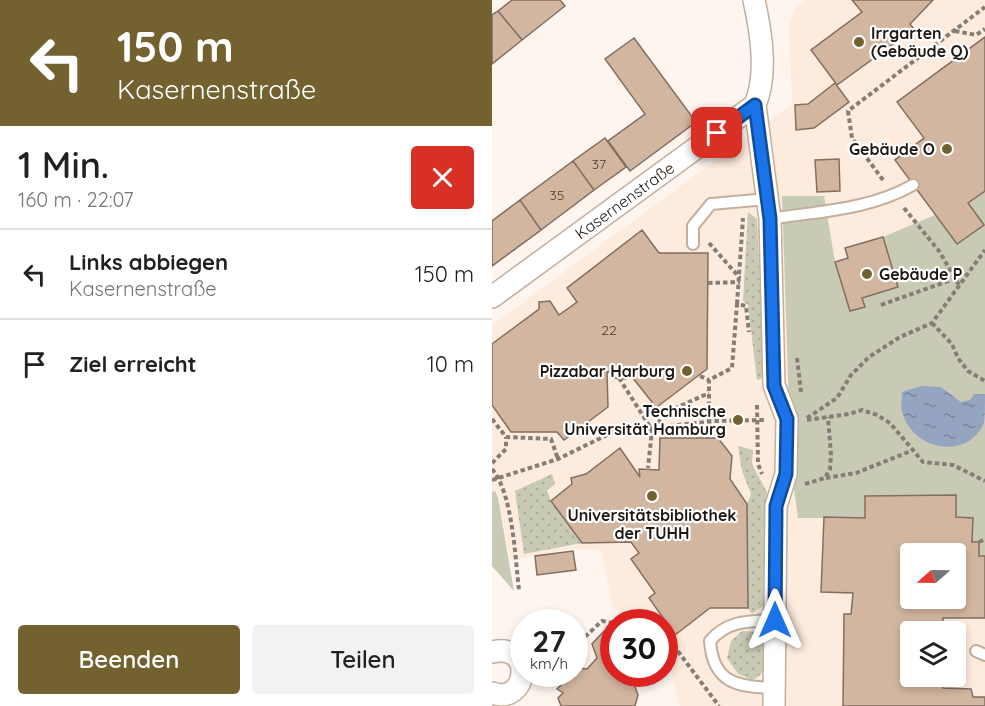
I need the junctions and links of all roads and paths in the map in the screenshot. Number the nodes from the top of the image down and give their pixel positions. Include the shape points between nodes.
1 (754, 0) edge
2 (985, 7) edge
3 (985, 29) edge
4 (954, 31) junction
5 (755, 105) junction
6 (913, 185) dead end
7 (894, 196) junction
8 (768, 209) junction
9 (743, 235) dead end
10 (706, 240) dead end
11 (693, 244) dead end
12 (985, 250) edge
13 (954, 279) junction
14 (740, 280) junction
15 (708, 283) dead end
16 (959, 285) junction
17 (492, 297) edge
18 (737, 304) junction
19 (881, 305) dead end
20 (932, 323) junction
21 (750, 340) dead end
22 (700, 376) dead end
23 (618, 378) dead end
24 (709, 380) junction
25 (984, 380) edge
26 (709, 393) junction
27 (756, 397) dead end
28 (828, 417) junction
29 (492, 418) edge
30 (709, 422) junction
31 (652, 430) junction
32 (506, 437) junction
33 (911, 451) junction
34 (558, 459) junction
35 (492, 463) edge
36 (648, 468) dead end
37 (492, 469) edge
38 (500, 478) junction
39 (825, 478) junction
40 (492, 480) edge
41 (985, 481) edge
42 (782, 485) junction
43 (985, 539) edge
44 (979, 542) dead end
45 (519, 590) dead end
46 (775, 620) junction
47 (600, 623) edge
48 (588, 634) edge
49 (678, 651) edge
50 (492, 652) edge
51 (492, 693) edge
52 (774, 697) edge
53 (719, 706) edge

1 - 5 street via 762,75
2 - 4 path
3 - 4 path via 976,35
4 - 7 path via 848,111 852,138
5 - 8 street
5 - 17 street, Kasernenstraße
6 - 7 lane
7 - 8 lane via 849,209
7 - 13 path via 939,252
8 - 11 lane via 711,204 693,226
8 - 42 street via 774,386 787,419 786,474
9 - 14 path
10 - 14 path
12 - 16 path
13 - 16 path
13 - 19 path
14 - 15 path
14 - 18 path
16 - 20 path
18 - 21 path via 746,306
18 - 24 path via 732,368
20 - 25 path via 952,344 968,371
20 - 28 path via 869,357 851,375 837,398 802,421
22 - 24 path
23 - 31 path
24 - 26 path
26 - 30 path
26 - 31 path via 667,412
27 - 30 path via 758,420
28 - 33 path via 862,410 878,415 890,423
28 - 39 path via 831,455
29 - 32 path
30 - 31 path
31 - 34 path via 613,432
31 - 36 path
32 - 34 path via 551,439
32 - 35 path via 506,449
33 - 39 path via 856,473
33 - 41 path via 923,462 953,465
34 - 38 path
37 - 38 path
38 - 40 path
38 - 45 path
39 - 42 path via 808,484
42 - 46 street via 776,506
43 - 44 path
46 - 52 street
46 - 52 lane via 730,625 710,640 711,656 718,671 730,682
47 - 48 path
49 - 53 path
50 - 51 street via 507,651 522,669 519,685 513,691

